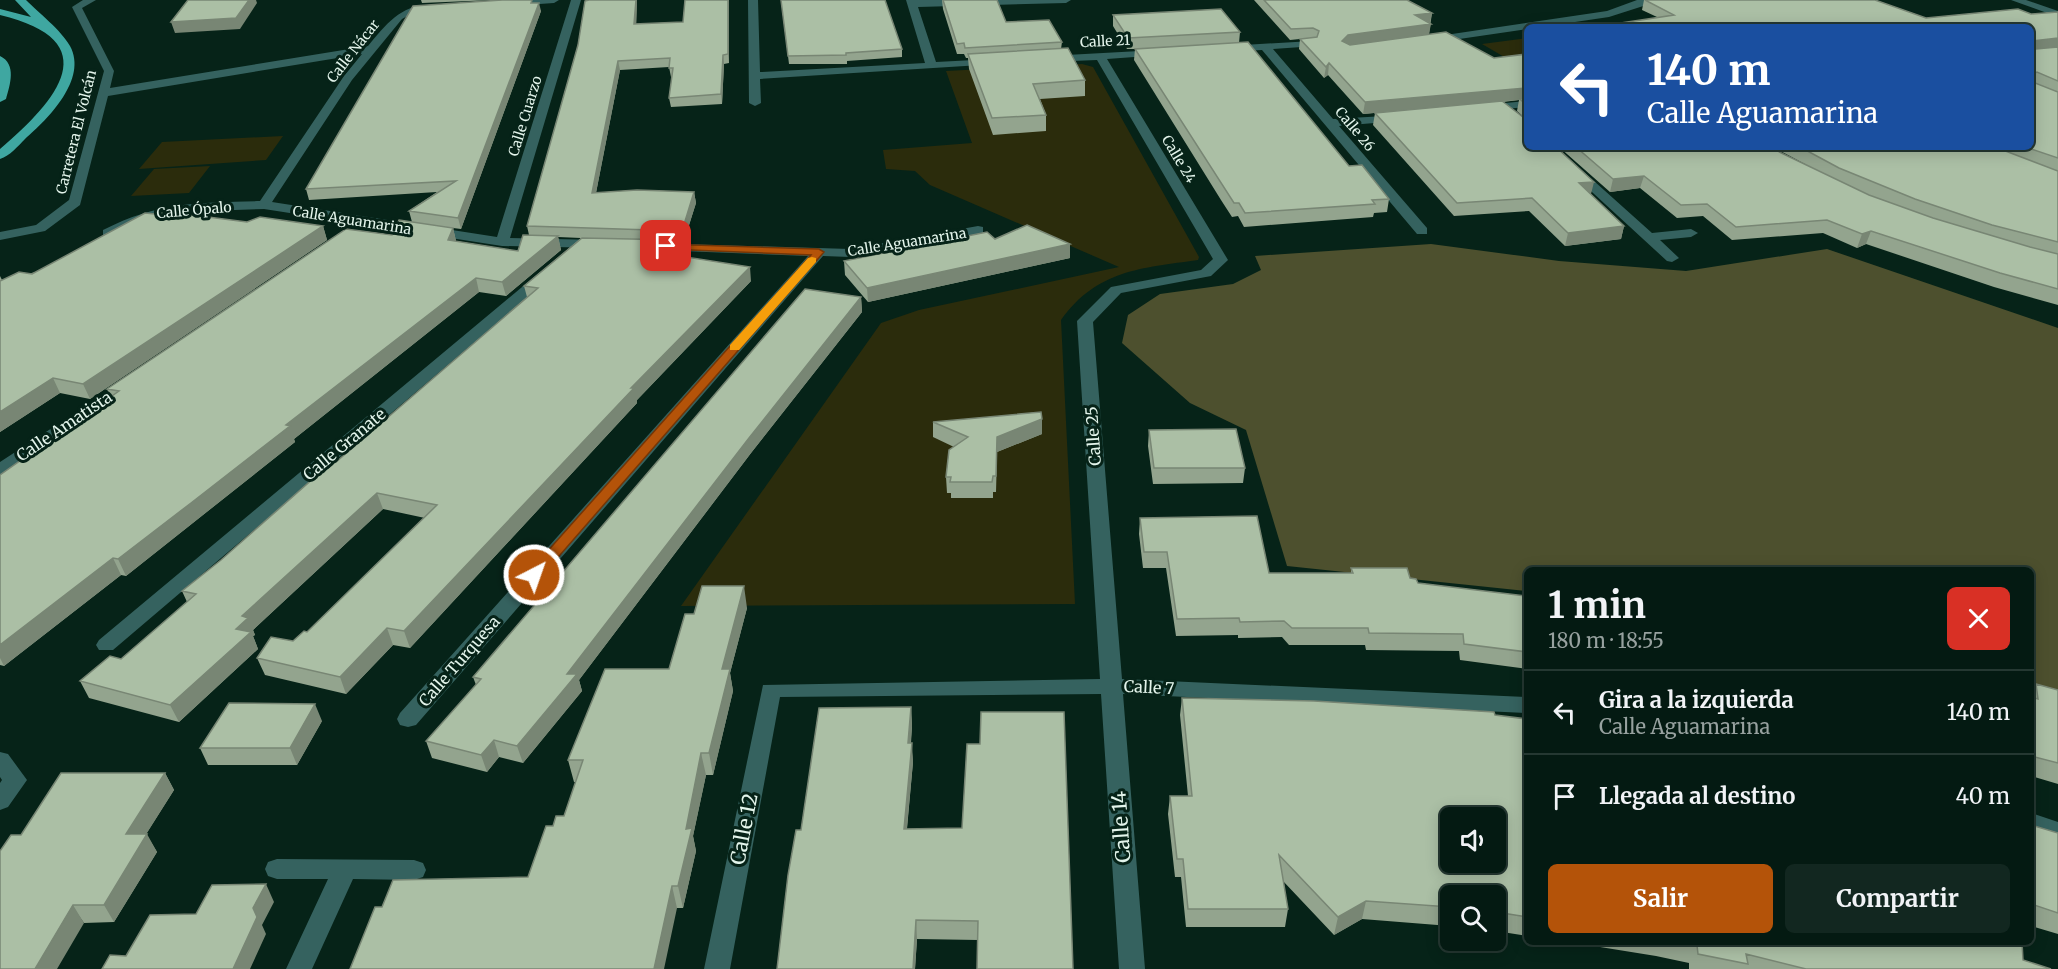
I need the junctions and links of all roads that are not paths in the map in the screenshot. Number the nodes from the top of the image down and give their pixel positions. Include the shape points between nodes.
1 (20, 0) edge
2 (91, 0) edge
3 (554, 0) edge
4 (576, 0) edge
5 (753, 0) edge
6 (1066, 0) edge
7 (1657, 0) edge
8 (2016, 0) edge
9 (912, 2) edge
10 (497, 4) edge
11 (451, 7) edge
12 (0, 12) edge
13 (2058, 14) edge
14 (1540, 24) edge
15 (1524, 26) edge
16 (51, 30) junction
17 (1417, 42) edge
18 (1312, 44) edge
19 (1266, 46) junction
20 (371, 49) junction
21 (1210, 50) edge
22 (1165, 52) edge
23 (1100, 56) junction
24 (0, 59) edge
25 (1033, 60) edge
26 (1010, 61) edge
27 (931, 65) junction
28 (755, 76) junction
29 (103, 93) junction
30 (0, 99) edge
31 (754, 103) dead end
32 (1524, 104) edge
33 (1503, 107) junction
34 (1469, 110) edge
35 (1411, 115) edge
36 (1519, 121) edge
37 (1331, 123) junction
38 (1552, 150) edge
39 (0, 155) edge
40 (264, 205) junction
41 (367, 222) junction
42 (978, 230) dead end
43 (1422, 231) dead end
44 (1690, 233) dead end
45 (0, 236) edge
46 (347, 236) edge
47 (1650, 237) junction
48 (94, 241) edge
49 (502, 242) junction
50 (582, 243) junction
51 (613, 244) edge
52 (636, 245) edge
53 (819, 252) junction
54 (1672, 258) dead end
55 (1206, 273) joint
56 (139, 376) edge
57 (0, 470) edge
58 (106, 645) dead end
59 (1110, 686) junction
60 (771, 690) joint
61 (1524, 705) edge
62 (408, 719) dead end
63 (0, 760) edge
64 (0, 801) edge
65 (2034, 823) edge
66 (2058, 831) edge
67 (277, 869) dead end
68 (345, 869) junction
69 (414, 870) dead end
70 (299, 969) edge
71 (717, 969) edge
72 (1132, 969) edge

1 - 16 main road
2 - 29 street, Carretera El Volcán via 77,7 109,71
3 - 10 street
4 - 49 street, Calle Cuarzo
5 - 28 street
6 - 9 street
7 - 14 street via 1609,14
8 - 13 street
9 - 27 street
11 - 20 street, Calle Nácar via 403,13
12 - 16 main road
15 - 17 street
16 - 39 main road via 68,48 66,78 58,96 32,128
18 - 19 street
19 - 21 street
19 - 37 street, Calle 26
20 - 29 street
20 - 40 street, Calle Nácar
22 - 23 street, Calle 21
23 - 25 street, Calle 21
23 - 55 street, Calle 24 via 1221,260
24 - 30 main road via 7,75
26 - 27 street
27 - 28 street
28 - 31 street
29 - 45 street, Carretera El Volcán via 75,202 40,228
32 - 33 street
33 - 34 street
33 - 36 street
35 - 37 street
37 - 43 street, Calle 26
38 - 47 street
40 - 41 street, Calle Aguamarina
40 - 48 street, Calle Ópalo via 155,212
41 - 46 street
41 - 49 street, Calle Aguamarina
42 - 53 street, Calle Aguamarina via 850,253
44 - 47 street
47 - 54 street
49 - 50 street, Calle Aguamarina
50 - 51 street, Calle Aguamarina
50 - 58 street, Calle Granate
52 - 53 street, Calle Aguamarina
53 - 62 street, Calle Turquesa
55 - 59 street, Calle 25 via 1116,290 1085,321
56 - 57 street, Calle Amatista
59 - 60 street, Calle 7
59 - 61 street, Calle 7
59 - 72 street, Calle 14
60 - 71 street, Calle 12
63 - 64 street via 15,780
65 - 66 street
67 - 68 street
68 - 69 street
68 - 70 street

